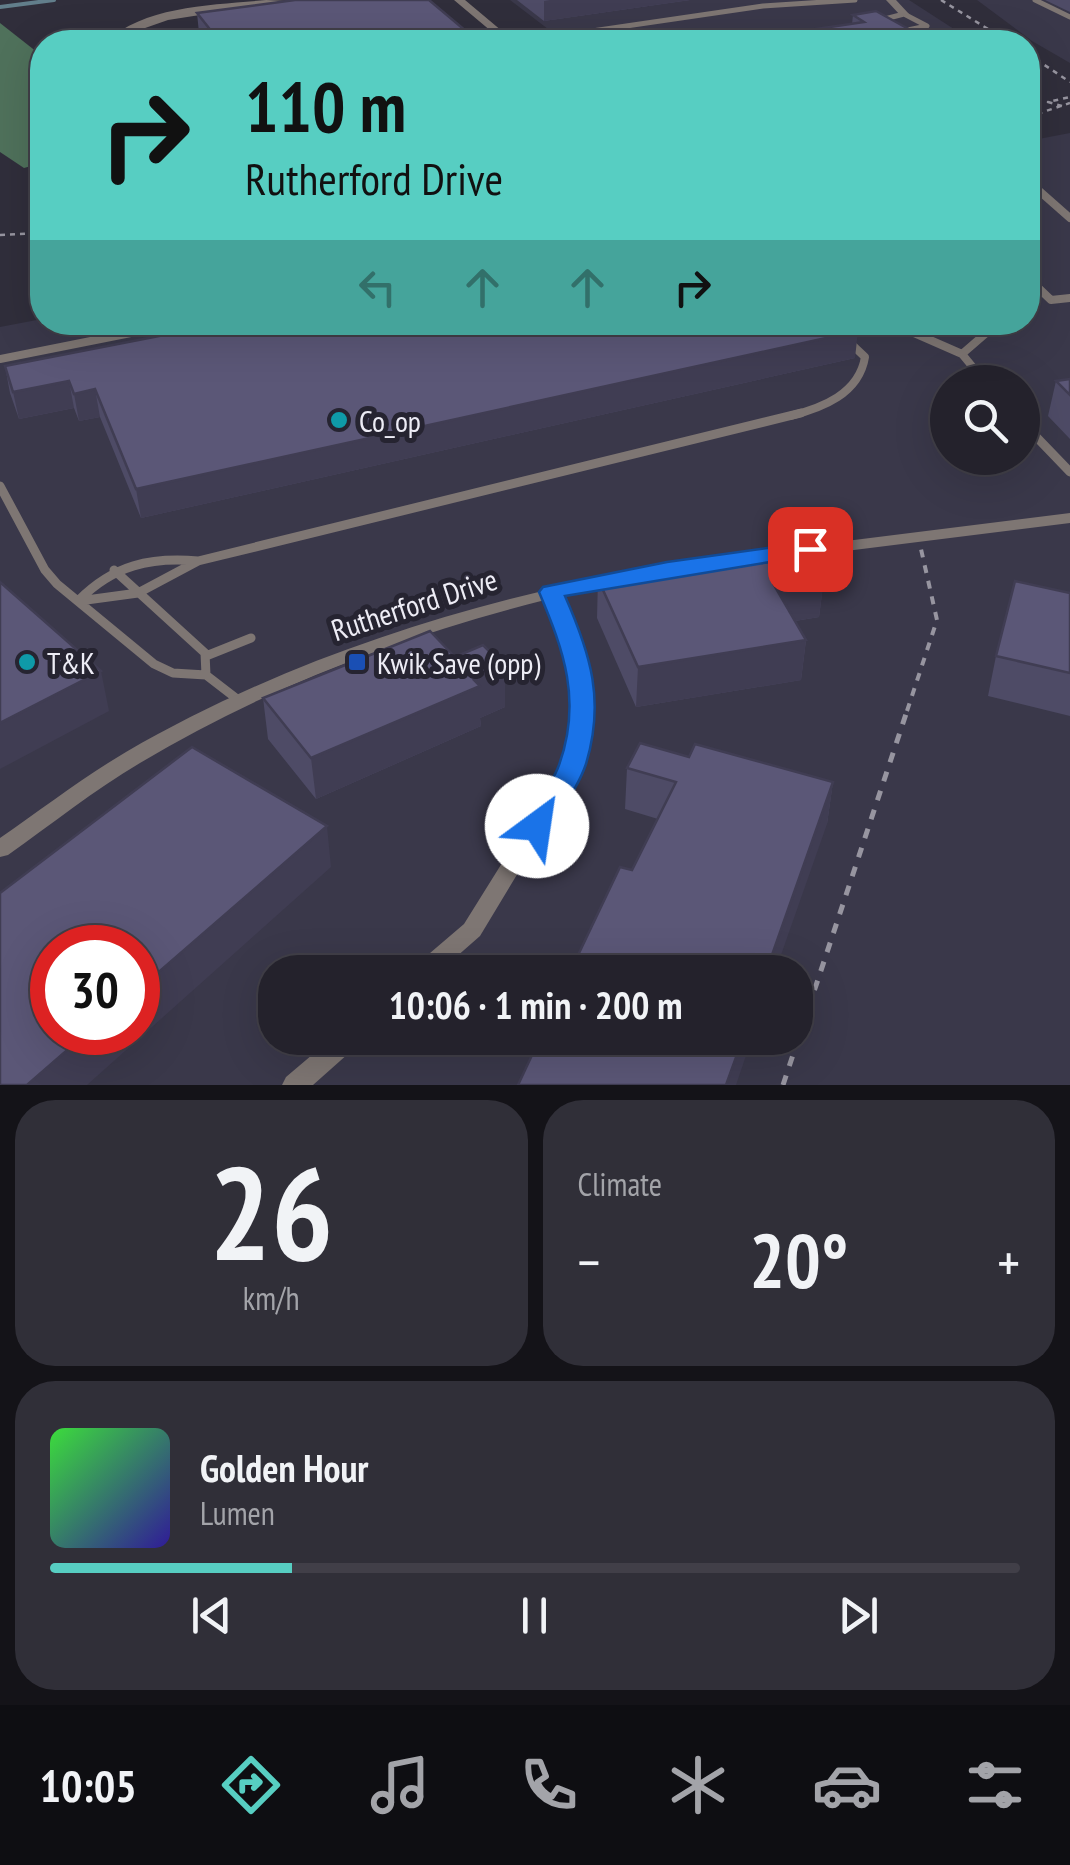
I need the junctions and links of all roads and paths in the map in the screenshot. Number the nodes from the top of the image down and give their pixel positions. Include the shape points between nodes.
1 (459, 0) edge
2 (855, 0) edge
3 (891, 0) edge
4 (941, 0) edge
5 (1034, 0) edge
6 (846, 1) edge
7 (287, 2) edge
8 (904, 14) junction
9 (1070, 17) edge
10 (866, 22) edge
11 (127, 30) edge
12 (495, 30) edge
13 (599, 30) edge
14 (908, 30) edge
15 (990, 30) edge
16 (1040, 62) edge
17 (1070, 82) edge
18 (1070, 97) edge
19 (1070, 103) edge
20 (1062, 106) junction
21 (1040, 113) edge
22 (1040, 192) edge
23 (1070, 218) edge
24 (30, 234) edge
25 (0, 235) edge
26 (1040, 290) edge
27 (1070, 298) edge
28 (119, 335) edge
29 (839, 335) edge
30 (919, 335) edge
31 (984, 335) edge
32 (962, 354) junction
33 (0, 358) edge
34 (971, 365) edge
35 (1040, 441) edge
36 (1070, 472) edge
37 (0, 486) edge
38 (1070, 518) edge
39 (917, 534) junction
40 (198, 561) junction
41 (706, 564) edge
42 (114, 570) junction
43 (648, 573) edge
44 (551, 592) junction
45 (138, 593) junction
46 (79, 600) junction
47 (251, 638) dead end
48 (206, 656) junction
49 (206, 675) junction
50 (241, 702) junction
51 (0, 849) edge
52 (443, 955) edge
53 (330, 1055) edge
54 (295, 1085) edge
55 (784, 1085) edge

1 - 12 street
2 - 6 lane
3 - 8 street
4 - 15 path
5 - 9 lane
6 - 13 lane
7 - 11 street
8 - 10 lane
8 - 14 lane via 928,26
16 - 17 path
18 - 20 path via 1048,102
19 - 20 path
20 - 21 path
22 - 23 lane
24 - 25 path
26 - 27 lane via 1050,300
28 - 33 lane
29 - 40 lane via 864,357 864,366 846,391 817,409
30 - 32 lane
31 - 32 lane
32 - 34 lane
35 - 36 lane
37 - 46 lane via 45,570
38 - 39 street
39 - 41 street
39 - 55 path via 938,620
40 - 42 lane via 156,558
40 - 45 lane
42 - 45 lane
42 - 46 lane
43 - 44 street, Rutherford Drive
44 - 50 street, Rutherford Drive via 422,628
44 - 52 street via 574,646 585,704 572,767 472,930
45 - 46 lane
45 - 48 lane
46 - 49 lane via 154,664
47 - 48 lane
48 - 49 lane
49 - 50 lane
50 - 51 street, Rutherford Drive via 133,758
53 - 54 street

